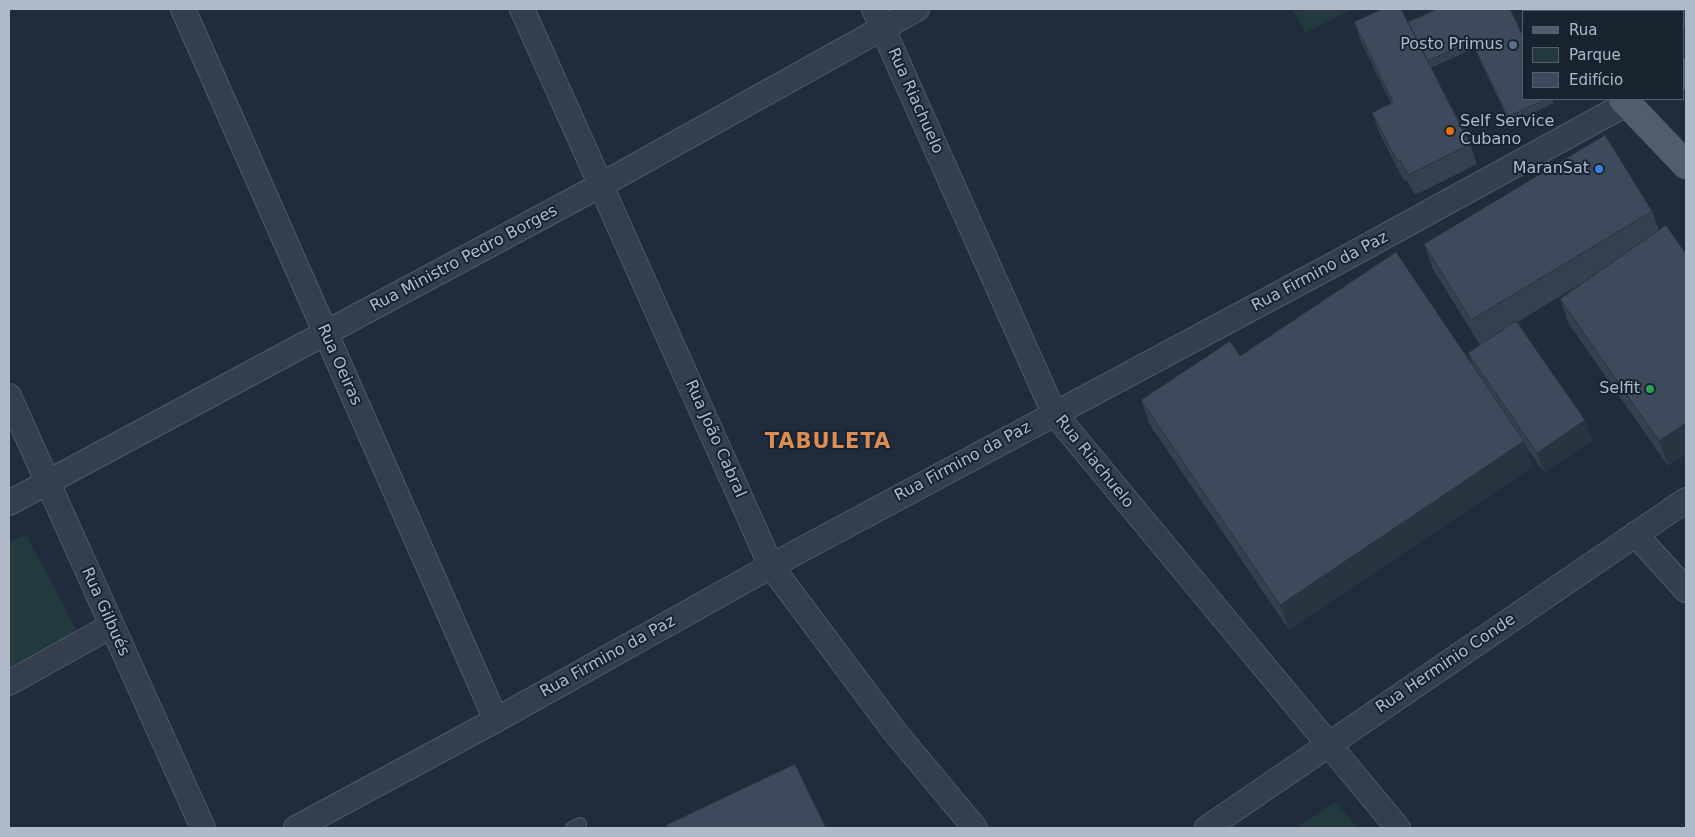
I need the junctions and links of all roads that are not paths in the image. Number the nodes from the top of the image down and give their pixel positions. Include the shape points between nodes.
1 (183, 9) edge
2 (522, 9) edge
3 (917, 9) edge
4 (878, 18) edge
5 (1626, 101) edge
6 (1686, 165) edge
7 (601, 185) junction
8 (325, 334) junction
9 (9, 396) edge
10 (1054, 414) junction
11 (48, 483) junction
12 (1686, 500) edge
13 (9, 503) edge
14 (1635, 534) junction
15 (771, 566) junction
16 (1686, 590) edge
17 (111, 626) junction
18 (9, 683) edge
19 (496, 720) junction
20 (1327, 745) junction
21 (203, 828) edge
22 (296, 828) edge
23 (975, 828) edge
24 (1207, 828) edge
25 (1398, 828) edge

1 - 8 street, Rua Oeiras
2 - 7 street, Rua João Cabral
3 - 4 street, Rua Ministro Pedro Borges
4 - 7 street, Rua Ministro Pedro Borges
4 - 10 street, Rua Riachuelo
5 - 6 main road
5 - 10 street, Rua Firmino da Paz via 1329,268
7 - 8 street, Rua Ministro Pedro Borges
7 - 15 street, Rua João Cabral
8 - 11 street, Rua Ministro Pedro Borges
8 - 19 street, Rua Oeiras
9 - 11 street, Rua Gilbués
10 - 15 street, Rua Firmino da Paz
10 - 20 street, Rua Riachuelo
11 - 13 street, Rua Ministro Pedro Borges
11 - 17 street, Rua Gilbués
12 - 14 street, Rua Herminio Conde
14 - 16 street
14 - 20 street, Rua Herminio Conde
15 - 19 street, Rua Firmino da Paz
15 - 23 street, Rua João Cabral via 895,732
17 - 18 street
17 - 21 street, Rua Gilbués
19 - 22 street, Rua Firmino da Paz
20 - 24 street, Rua Herminio Conde
20 - 25 street, Rua Riachuelo

